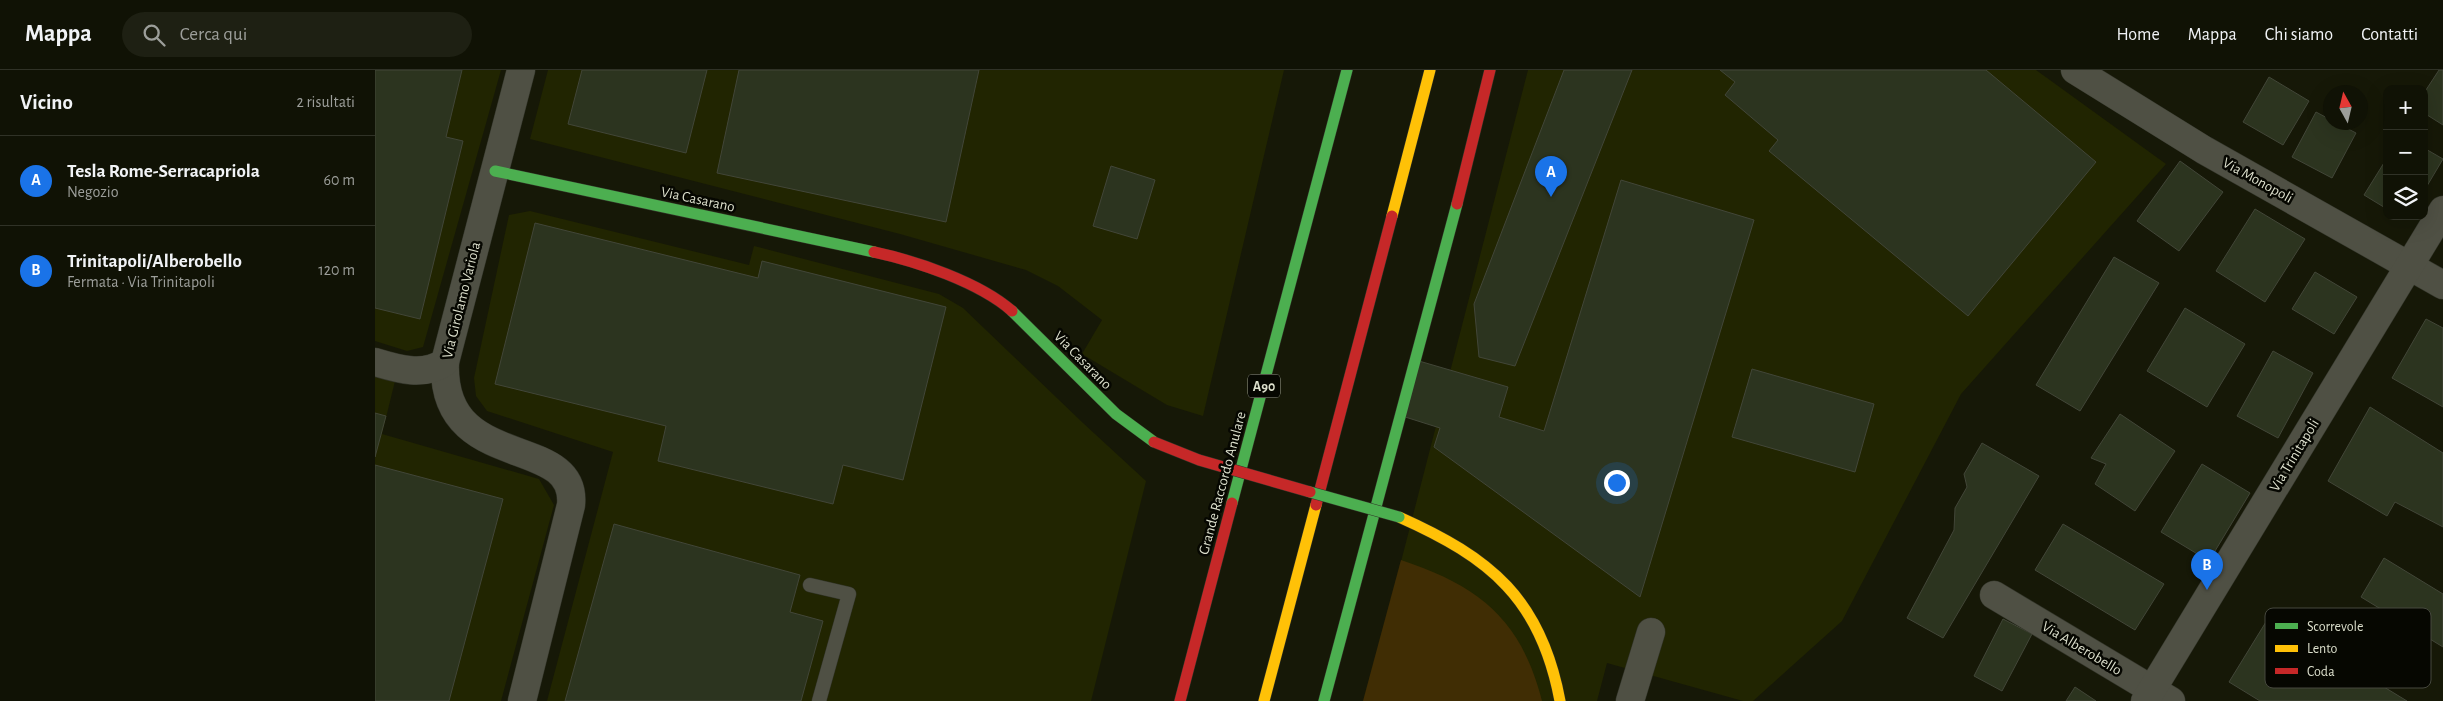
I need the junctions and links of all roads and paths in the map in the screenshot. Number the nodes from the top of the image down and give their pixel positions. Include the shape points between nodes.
1 (521, 70) edge
2 (1347, 70) edge
3 (1430, 70) edge
4 (1490, 70) edge
5 (2075, 70) edge
6 (495, 171) junction
7 (2443, 210) edge
8 (2410, 265) junction
9 (2443, 285) edge
10 (375, 362) edge
11 (445, 362) junction
12 (810, 585) dead end
13 (1994, 594) dead end
14 (1651, 632) dead end
15 (2156, 697) edge
16 (522, 701) edge
17 (819, 701) edge
18 (1180, 701) edge
19 (1264, 701) edge
20 (1325, 701) edge
21 (1560, 701) edge
22 (1630, 701) edge

1 - 6 street, Via Girolamo Variola
2 - 18 main road, Grande Raccordo Anulare / A90
3 - 19 main road
4 - 20 main road via 1430,311
5 - 8 street, Via Monopoli via 2204,150
6 - 11 street, Via Girolamo Variola
6 - 21 main road, Via Casarano, bridge via 879,253 951,276 983,291 1010,309 1116,414 1154,442 1199,460 1399,517 1451,541 1478,559 1503,580 1543,634 1554,666
7 - 8 street, Via Trinitapoli
8 - 9 street, Via Monopoli
8 - 15 street, Via Trinitapoli
10 - 11 street via 421,371
11 - 16 street, Via Girolamo Variola via 446,394 466,425 492,442 555,468 565,478 570,492 571,505
12 - 17 lane via 849,594
13 - 15 street, Via Alberobello
14 - 22 street

